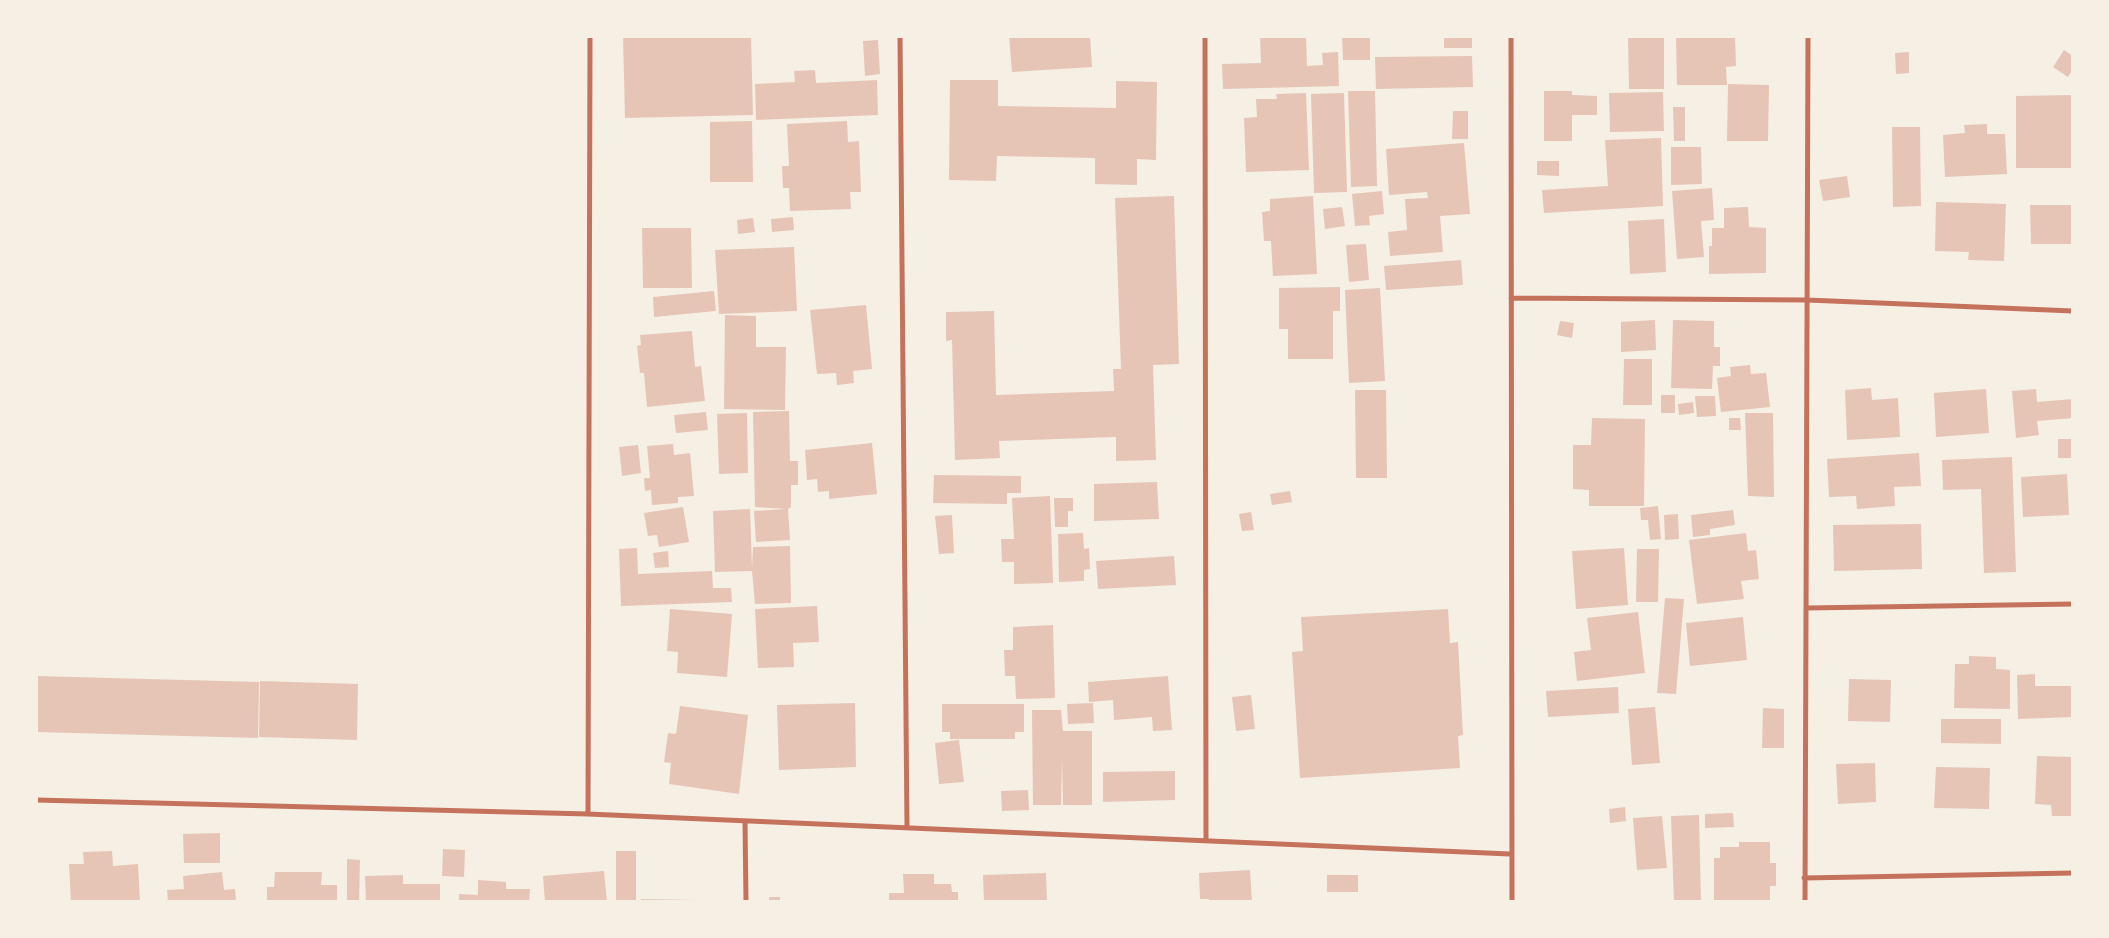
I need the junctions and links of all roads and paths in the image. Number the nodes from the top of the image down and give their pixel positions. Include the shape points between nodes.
1 (590, 36) edge
2 (900, 36) edge
3 (1205, 36) edge
4 (1511, 36) edge
5 (1808, 36) edge
6 (1511, 298) junction
7 (1807, 300) junction
8 (2073, 311) edge
9 (2073, 604) edge
10 (1806, 608) junction
11 (36, 800) edge
12 (588, 814) junction
13 (745, 820) junction
14 (907, 827) junction
15 (1206, 840) junction
16 (1510, 854) junction
17 (2073, 872) edge
18 (1804, 878) junction
19 (746, 902) edge
20 (1512, 902) edge
21 (1805, 902) edge

1 - 12 street
2 - 14 street
3 - 15 street
4 - 6 street
5 - 7 street
6 - 7 street
6 - 16 street
7 - 8 street
7 - 10 street
9 - 10 street
10 - 18 street
11 - 12 street
12 - 13 street
13 - 14 street
13 - 19 street
14 - 15 street
15 - 16 street
16 - 20 street
17 - 18 street
18 - 21 street

